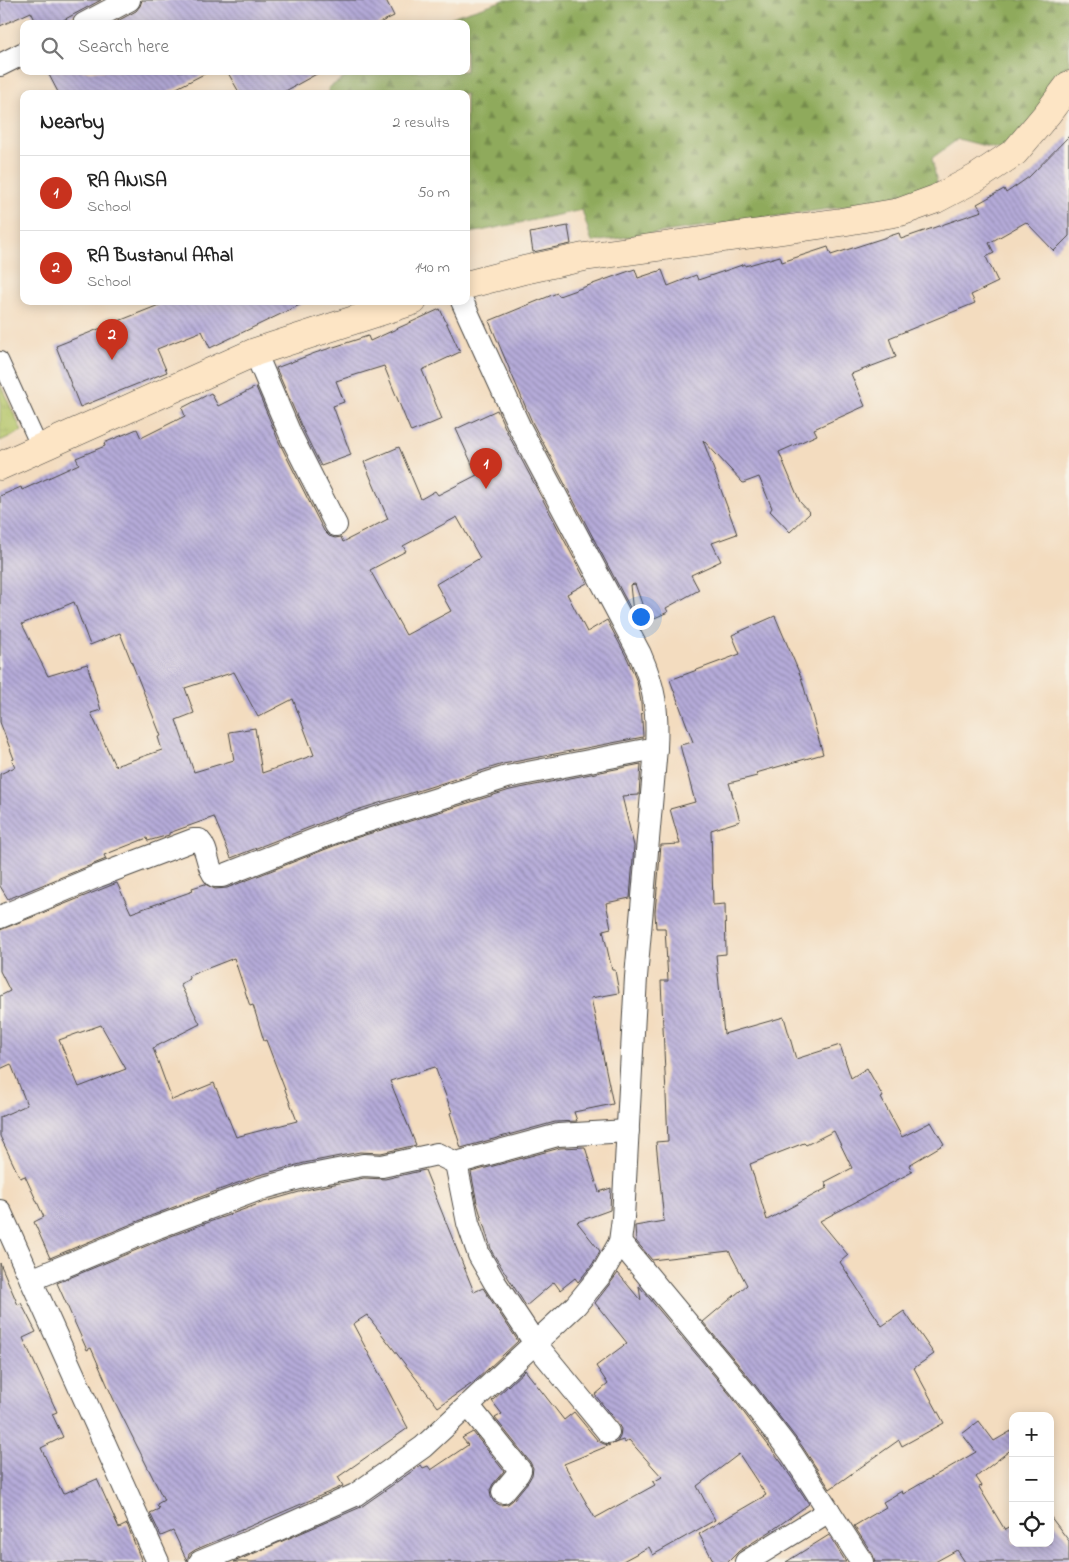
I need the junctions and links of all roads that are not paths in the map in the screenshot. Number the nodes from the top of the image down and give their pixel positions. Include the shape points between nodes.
1 (129, 0) edge
2 (92, 20) edge
3 (20, 55) edge
4 (0, 65) edge
5 (1069, 85) edge
6 (470, 284) edge
7 (401, 305) edge
8 (464, 305) edge
9 (255, 352) junction
10 (0, 360) edge
11 (40, 448) junction
12 (0, 466) edge
13 (336, 525) dead end
14 (656, 748) junction
15 (0, 917) edge
16 (628, 1131) junction
17 (456, 1163) junction
18 (0, 1211) edge
19 (620, 1242) junction
20 (31, 1280) junction
21 (535, 1343) junction
22 (468, 1405) junction
23 (608, 1432) dead end
24 (503, 1492) dead end
25 (829, 1510) junction
26 (158, 1562) edge
27 (200, 1562) edge
28 (746, 1562) edge
29 (862, 1562) edge

1 - 2 street
3 - 4 street
5 - 6 main road via 1015,152 936,199 900,212 584,257
7 - 9 main road
8 - 14 street via 520,428 650,676 656,701
9 - 11 main road
9 - 13 street via 291,436
10 - 11 street
11 - 12 main road
14 - 15 street via 507,777 345,828 222,876 215,876 204,845 193,840
14 - 16 street via 636,977
16 - 17 street via 558,1135
16 - 19 street
17 - 20 street via 437,1154 382,1166 363,1165 307,1176 260,1189 158,1227
17 - 21 street via 468,1223 479,1255
18 - 20 street
19 - 21 street via 603,1272 576,1305
19 - 25 street via 742,1389 792,1454
20 - 26 street
21 - 22 street
21 - 23 street
22 - 24 street via 520,1470
22 - 27 street via 423,1447 355,1494
25 - 28 street
25 - 29 street

